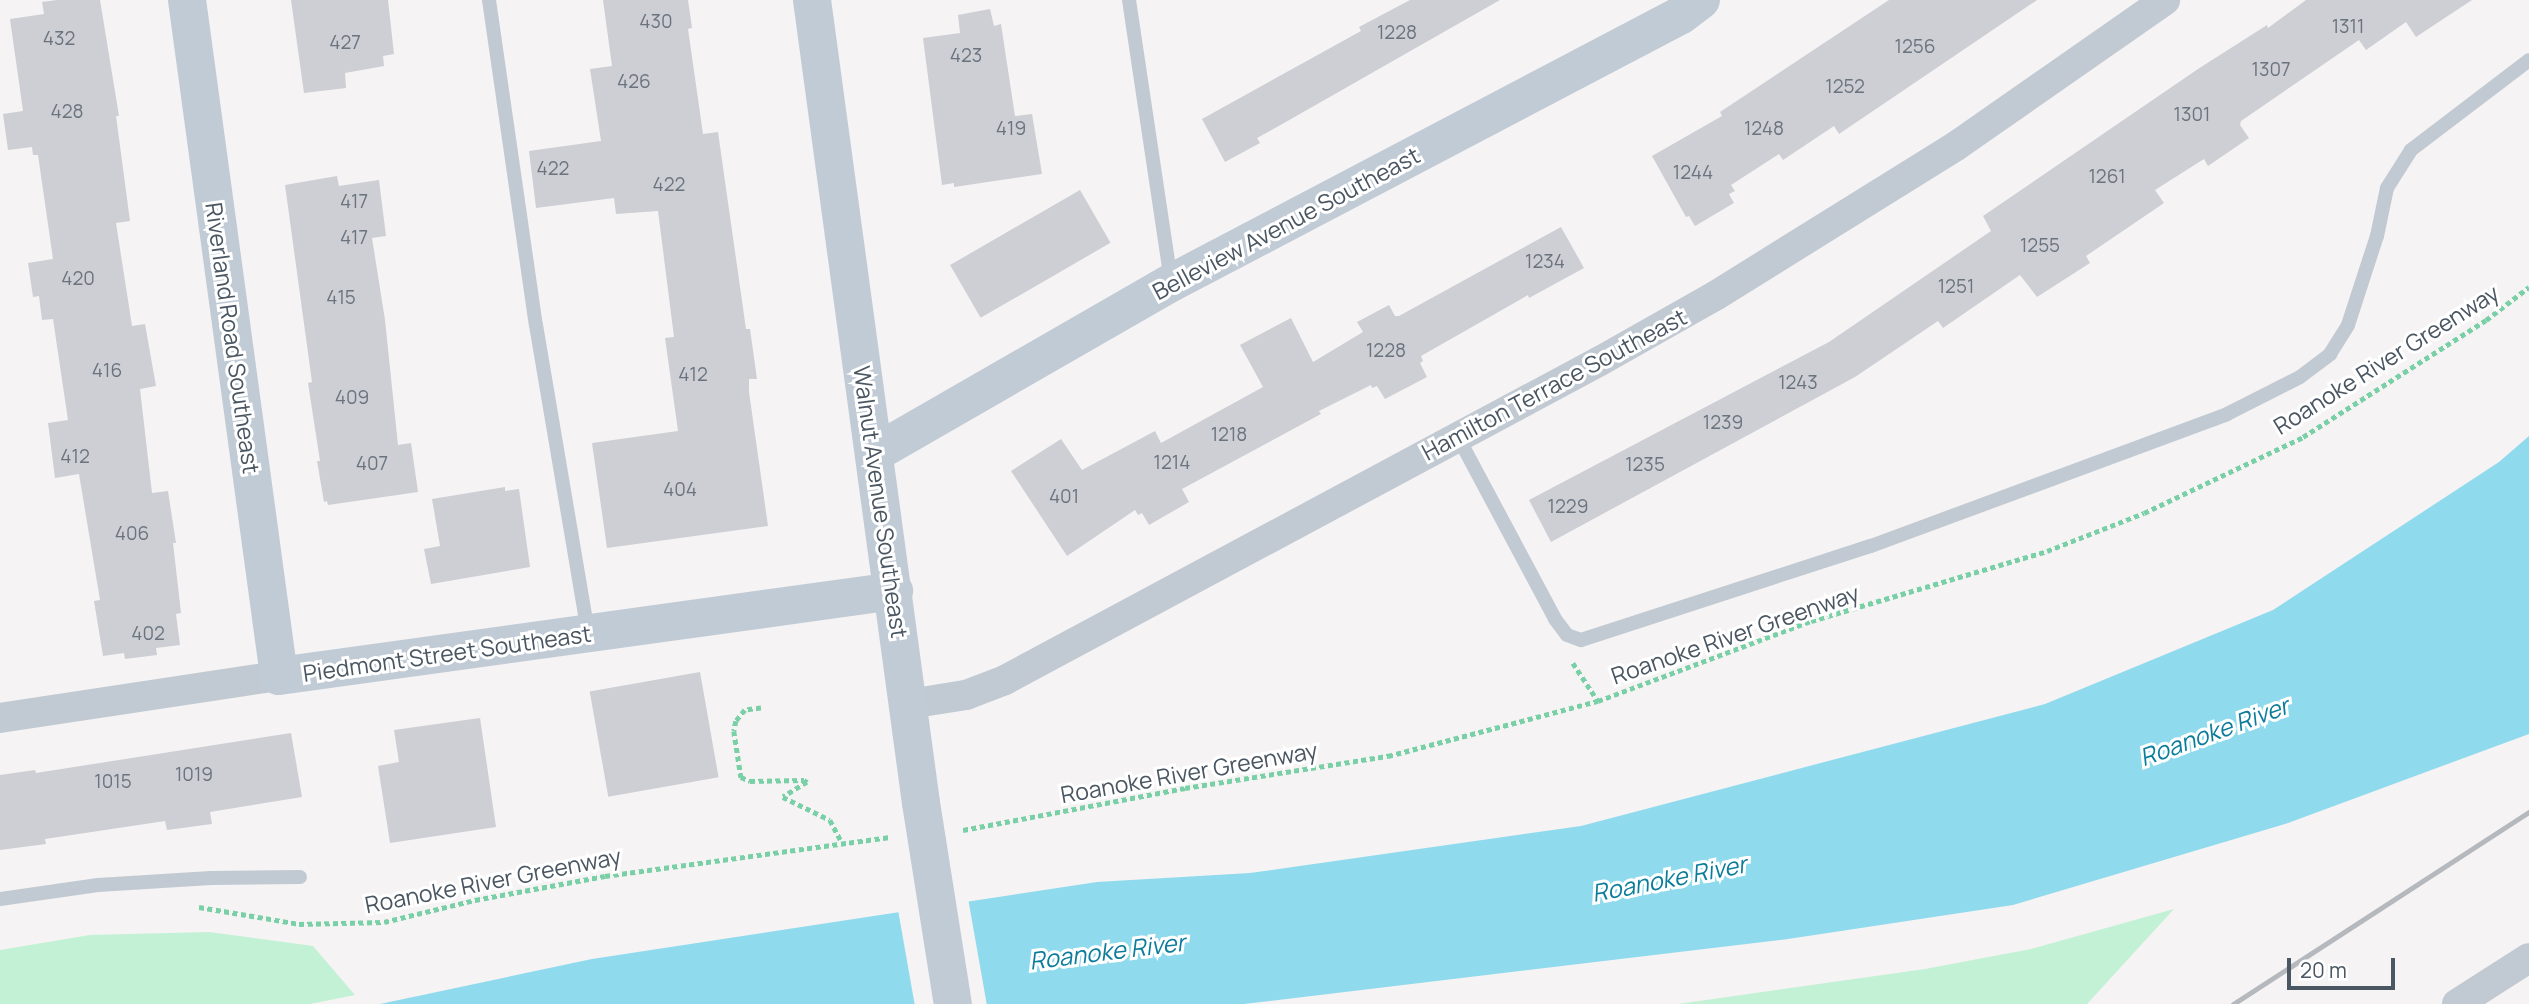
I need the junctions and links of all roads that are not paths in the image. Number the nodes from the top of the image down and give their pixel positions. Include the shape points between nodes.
1 (187, 0) edge
2 (489, 0) edge
3 (812, 0) edge
4 (1129, 0) edge
5 (1701, 0) edge
6 (2165, 0) edge
7 (2529, 60) edge
8 (1171, 283) junction
9 (1458, 437) junction
10 (875, 453) junction
11 (894, 591) junction
12 (588, 634) junction
13 (279, 676) junction
14 (909, 704) junction
15 (0, 718) edge
16 (300, 877) dead end
17 (0, 899) edge
18 (2529, 958) edge
19 (953, 1004) edge
20 (2457, 1004) edge

1 - 13 main road, Riverland Road Southeast
2 - 12 lane via 536,325
3 - 10 main road, Walnut Avenue Southeast
4 - 8 lane
5 - 8 main road, Belleview Avenue Southeast via 1681,15
6 - 9 street, Hamilton Terrace Southeast via 1956,146 1715,296
7 - 9 lane via 2411,150 2387,188 2377,236 2348,325 2330,354 2300,377 2227,414 1871,545 1581,640 1567,635 1555,619
8 - 10 main road, Belleview Avenue Southeast
9 - 14 street, Hamilton Terrace Southeast via 1005,680 966,695
10 - 11 main road, Walnut Avenue Southeast
11 - 12 main road, Piedmont Street Southeast
11 - 14 main road, Walnut Avenue Southeast
12 - 13 main road, Piedmont Street Southeast
13 - 15 street, Piedmont Street Southeast
14 - 19 main road, Walnut Avenue Southeast, bridge
16 - 17 lane via 98,885
18 - 20 street

